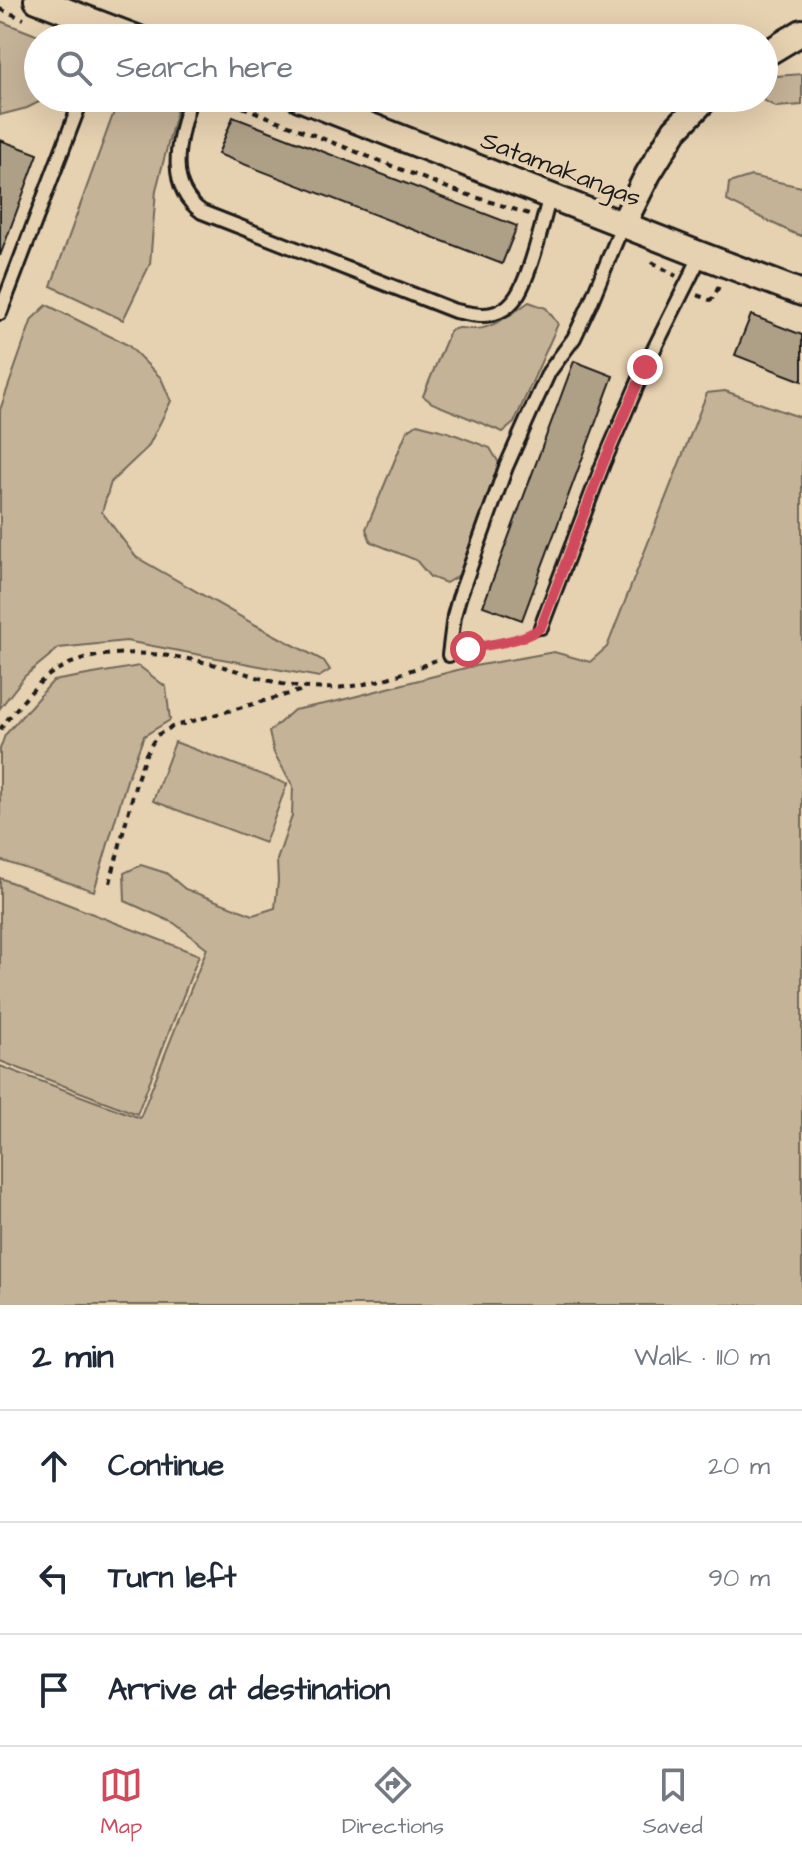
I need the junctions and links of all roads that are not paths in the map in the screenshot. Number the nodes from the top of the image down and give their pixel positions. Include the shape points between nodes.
1 (37, 0) edge
2 (88, 24) edge
3 (802, 32) edge
4 (778, 47) edge
5 (77, 112) edge
6 (186, 112) edge
7 (335, 112) edge
8 (692, 112) edge
9 (550, 195) junction
10 (618, 234) junction
11 (701, 255) junction
12 (802, 293) edge
13 (0, 313) edge
14 (541, 627) road end
15 (449, 655) road end

1 - 2 street
3 - 4 street
5 - 13 lane
6 - 9 lane via 177,163 184,196 192,205 455,311 493,314 513,301
7 - 9 street, Satamakangas
8 - 10 street via 648,174
9 - 10 street, Satamakangas
10 - 11 street, Satamakangas
10 - 15 lane via 574,338 549,372 506,467 459,598
11 - 12 street, Satamakangas
11 - 14 lane via 603,464

